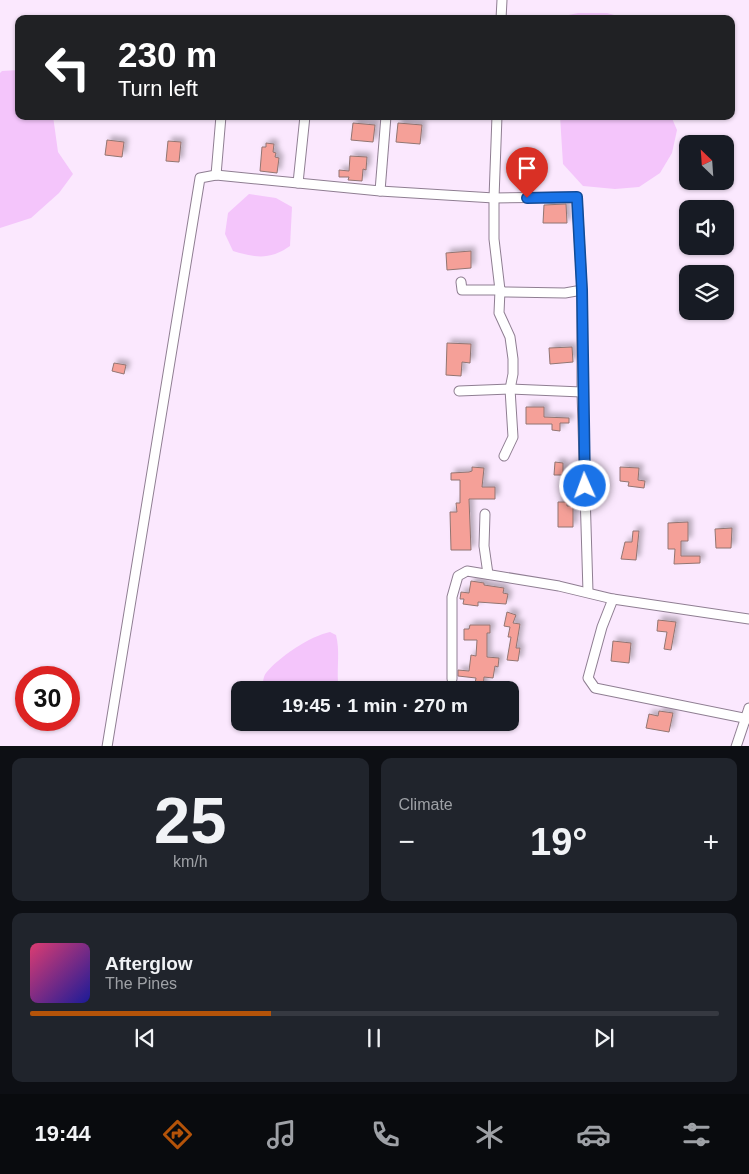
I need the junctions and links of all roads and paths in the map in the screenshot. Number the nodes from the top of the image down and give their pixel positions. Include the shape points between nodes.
1 (502, 0) edge
2 (501, 15) edge
3 (221, 120) edge
4 (305, 120) edge
5 (386, 120) edge
6 (497, 120) edge
7 (216, 175) junction
8 (298, 183) junction
9 (380, 191) junction
10 (494, 198) junction
11 (461, 282) dead end
12 (500, 290) junction
13 (582, 290) junction
14 (510, 389) junction
15 (459, 391) dead end
16 (582, 392) junction
17 (504, 456) dead end
18 (485, 514) dead end
19 (488, 574) junction
20 (588, 592) junction
21 (613, 599) junction
22 (749, 619) edge
23 (452, 679) dead end
24 (749, 708) edge
25 (747, 719) edge
26 (107, 746) edge
27 (736, 746) edge

1 - 2 street
3 - 7 street
4 - 8 street
5 - 9 street
6 - 10 street
7 - 8 street
7 - 26 street via 200,178
8 - 9 street
9 - 10 street
10 - 12 street via 494,239
10 - 13 street via 577,197
11 - 12 street via 462,290
12 - 13 street via 555,293
12 - 14 street via 499,313 510,337 513,359
13 - 16 street
14 - 15 street
14 - 16 street
14 - 17 street via 513,437
16 - 20 street
18 - 19 street via 484,546
19 - 20 street
19 - 23 street via 467,571 458,576 452,598
20 - 21 street
21 - 22 street
21 - 25 street via 588,678 595,688
24 - 25 street
25 - 27 street

